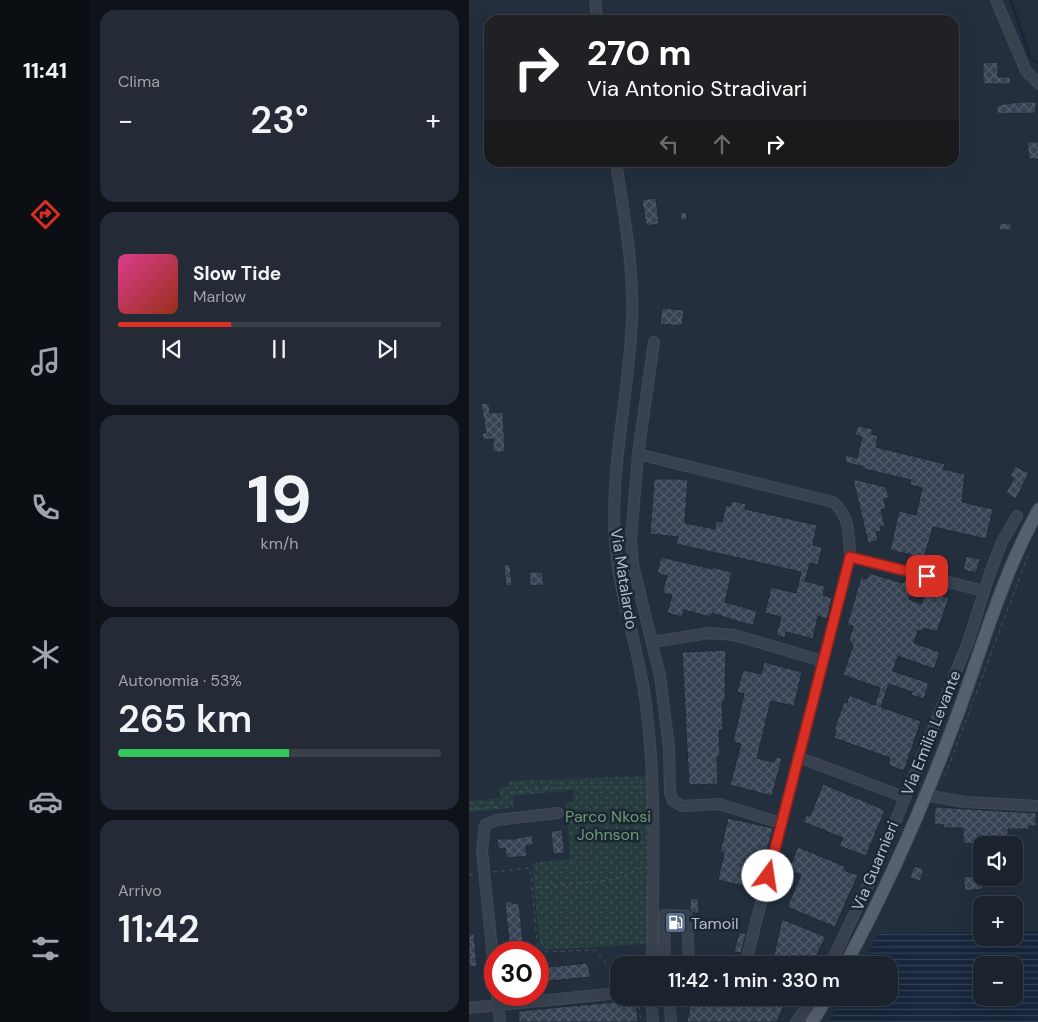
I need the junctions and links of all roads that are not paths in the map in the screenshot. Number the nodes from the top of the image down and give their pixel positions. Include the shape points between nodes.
1 (595, 0) edge
2 (996, 0) edge
3 (596, 15) edge
4 (1038, 84) edge
5 (617, 167) edge
6 (653, 342) dead end
7 (638, 454) junction
8 (1038, 509) edge
9 (1017, 516) dead end
10 (850, 557) junction
11 (984, 591) junction
12 (652, 642) junction
13 (968, 642) junction
14 (982, 648) junction
15 (823, 661) junction
16 (798, 757) junction
17 (924, 795) junction
18 (905, 797) junction
19 (1038, 806) edge
20 (558, 813) dead end
21 (781, 823) junction
22 (879, 862) junction
23 (892, 869) junction
24 (491, 941) edge
25 (652, 956) edge
26 (665, 956) edge
27 (689, 956) edge
28 (747, 956) edge
29 (834, 956) edge
30 (849, 956) edge
31 (610, 994) edge
32 (549, 997) edge
33 (484, 1004) edge
34 (499, 1006) edge
35 (652, 1006) edge
36 (670, 1006) edge
37 (813, 1006) edge
38 (815, 1006) edge
39 (469, 1008) edge
40 (500, 1022) edge
41 (653, 1022) edge
42 (671, 1022) edge
43 (795, 1022) edge
44 (812, 1022) edge

1 - 3 street
2 - 4 street via 1026,71
5 - 25 street, Via Matalardo via 632,264 632,320 617,450 615,544 646,704 653,787
6 - 7 street
7 - 10 street via 837,505 849,529
7 - 12 street via 631,538 633,565
8 - 14 main road, Via Emilia Levante via 1019,544
9 - 11 street, Via Guarnieri via 1002,542
10 - 11 street
10 - 15 street
11 - 13 street, Via Guarnieri
12 - 15 street via 709,633 734,635
12 - 21 street via 669,746 673,801 682,806 719,804
13 - 14 street
13 - 18 street, Via Guarnieri
14 - 17 main road, Via Emilia Levante via 947,744
15 - 16 street
16 - 18 street
16 - 21 street
17 - 19 street via 965,802
17 - 23 main road, Via Emilia Levante
18 - 22 street, Via Guarnieri
20 - 24 street via 497,820 485,825 482,838
21 - 28 street
22 - 23 street
22 - 29 street, Via Guarnieri
23 - 30 main road, Via Emilia Levante
26 - 27 street via 664,915 687,916
31 - 32 street
33 - 39 street
34 - 40 street
35 - 41 street
36 - 42 street
37 - 43 street
38 - 44 main road

